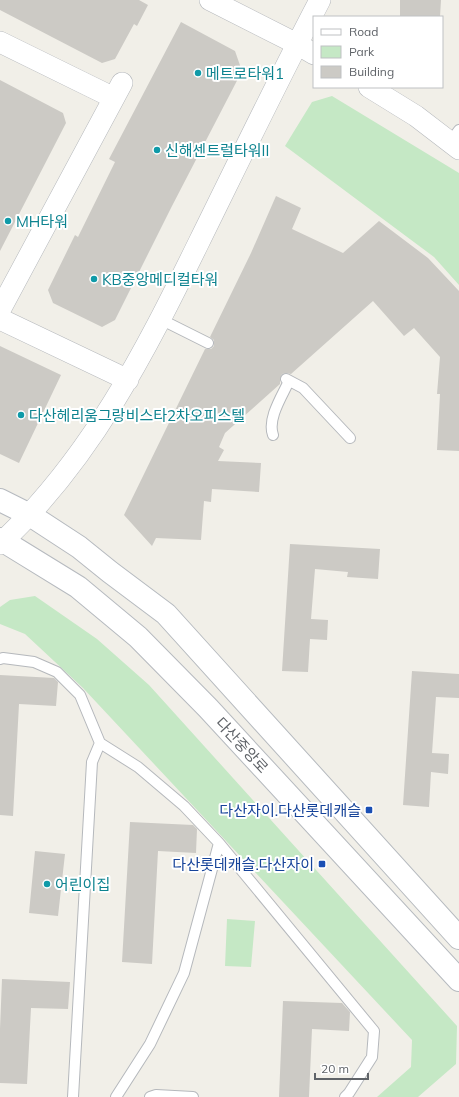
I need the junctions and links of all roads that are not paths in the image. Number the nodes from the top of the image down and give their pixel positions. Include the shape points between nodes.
1 (210, 0) edge
2 (320, 0) edge
3 (315, 16) edge
4 (313, 24) edge
5 (0, 42) edge
6 (306, 49) edge
7 (371, 88) edge
8 (456, 140) edge
9 (0, 310) edge
10 (0, 319) edge
11 (160, 319) junction
12 (208, 343) dead end
13 (128, 380) junction
14 (273, 435) dead end
15 (350, 438) dead end
16 (0, 500) edge
17 (30, 515) junction
18 (1, 541) edge
19 (0, 659) edge
20 (100, 742) junction
21 (219, 843) junction
22 (459, 938) edge
23 (459, 980) edge
24 (73, 1097) edge
25 (116, 1097) edge
26 (150, 1097) edge
27 (193, 1097) edge
28 (344, 1097) edge

1 - 6 street
2 - 3 street
4 - 6 street
5 - 9 street via 118,91
6 - 11 street
7 - 8 street
10 - 13 street
11 - 12 lane
11 - 13 street
13 - 17 street via 68,469
14 - 15 lane via 272,418 287,380 303,388
16 - 17 street, 다산중앙로
17 - 18 street
17 - 22 street, 다산중앙로 via 79,546 166,614
18 - 23 street, 다산중앙로 via 78,587 138,637 208,708
19 - 20 lane via 34,662 57,672 80,695
20 - 21 lane via 138,767 184,806
20 - 24 lane via 92,762
21 - 25 lane via 184,973 150,1044
21 - 28 lane via 374,1031 372,1057
26 - 27 lane

